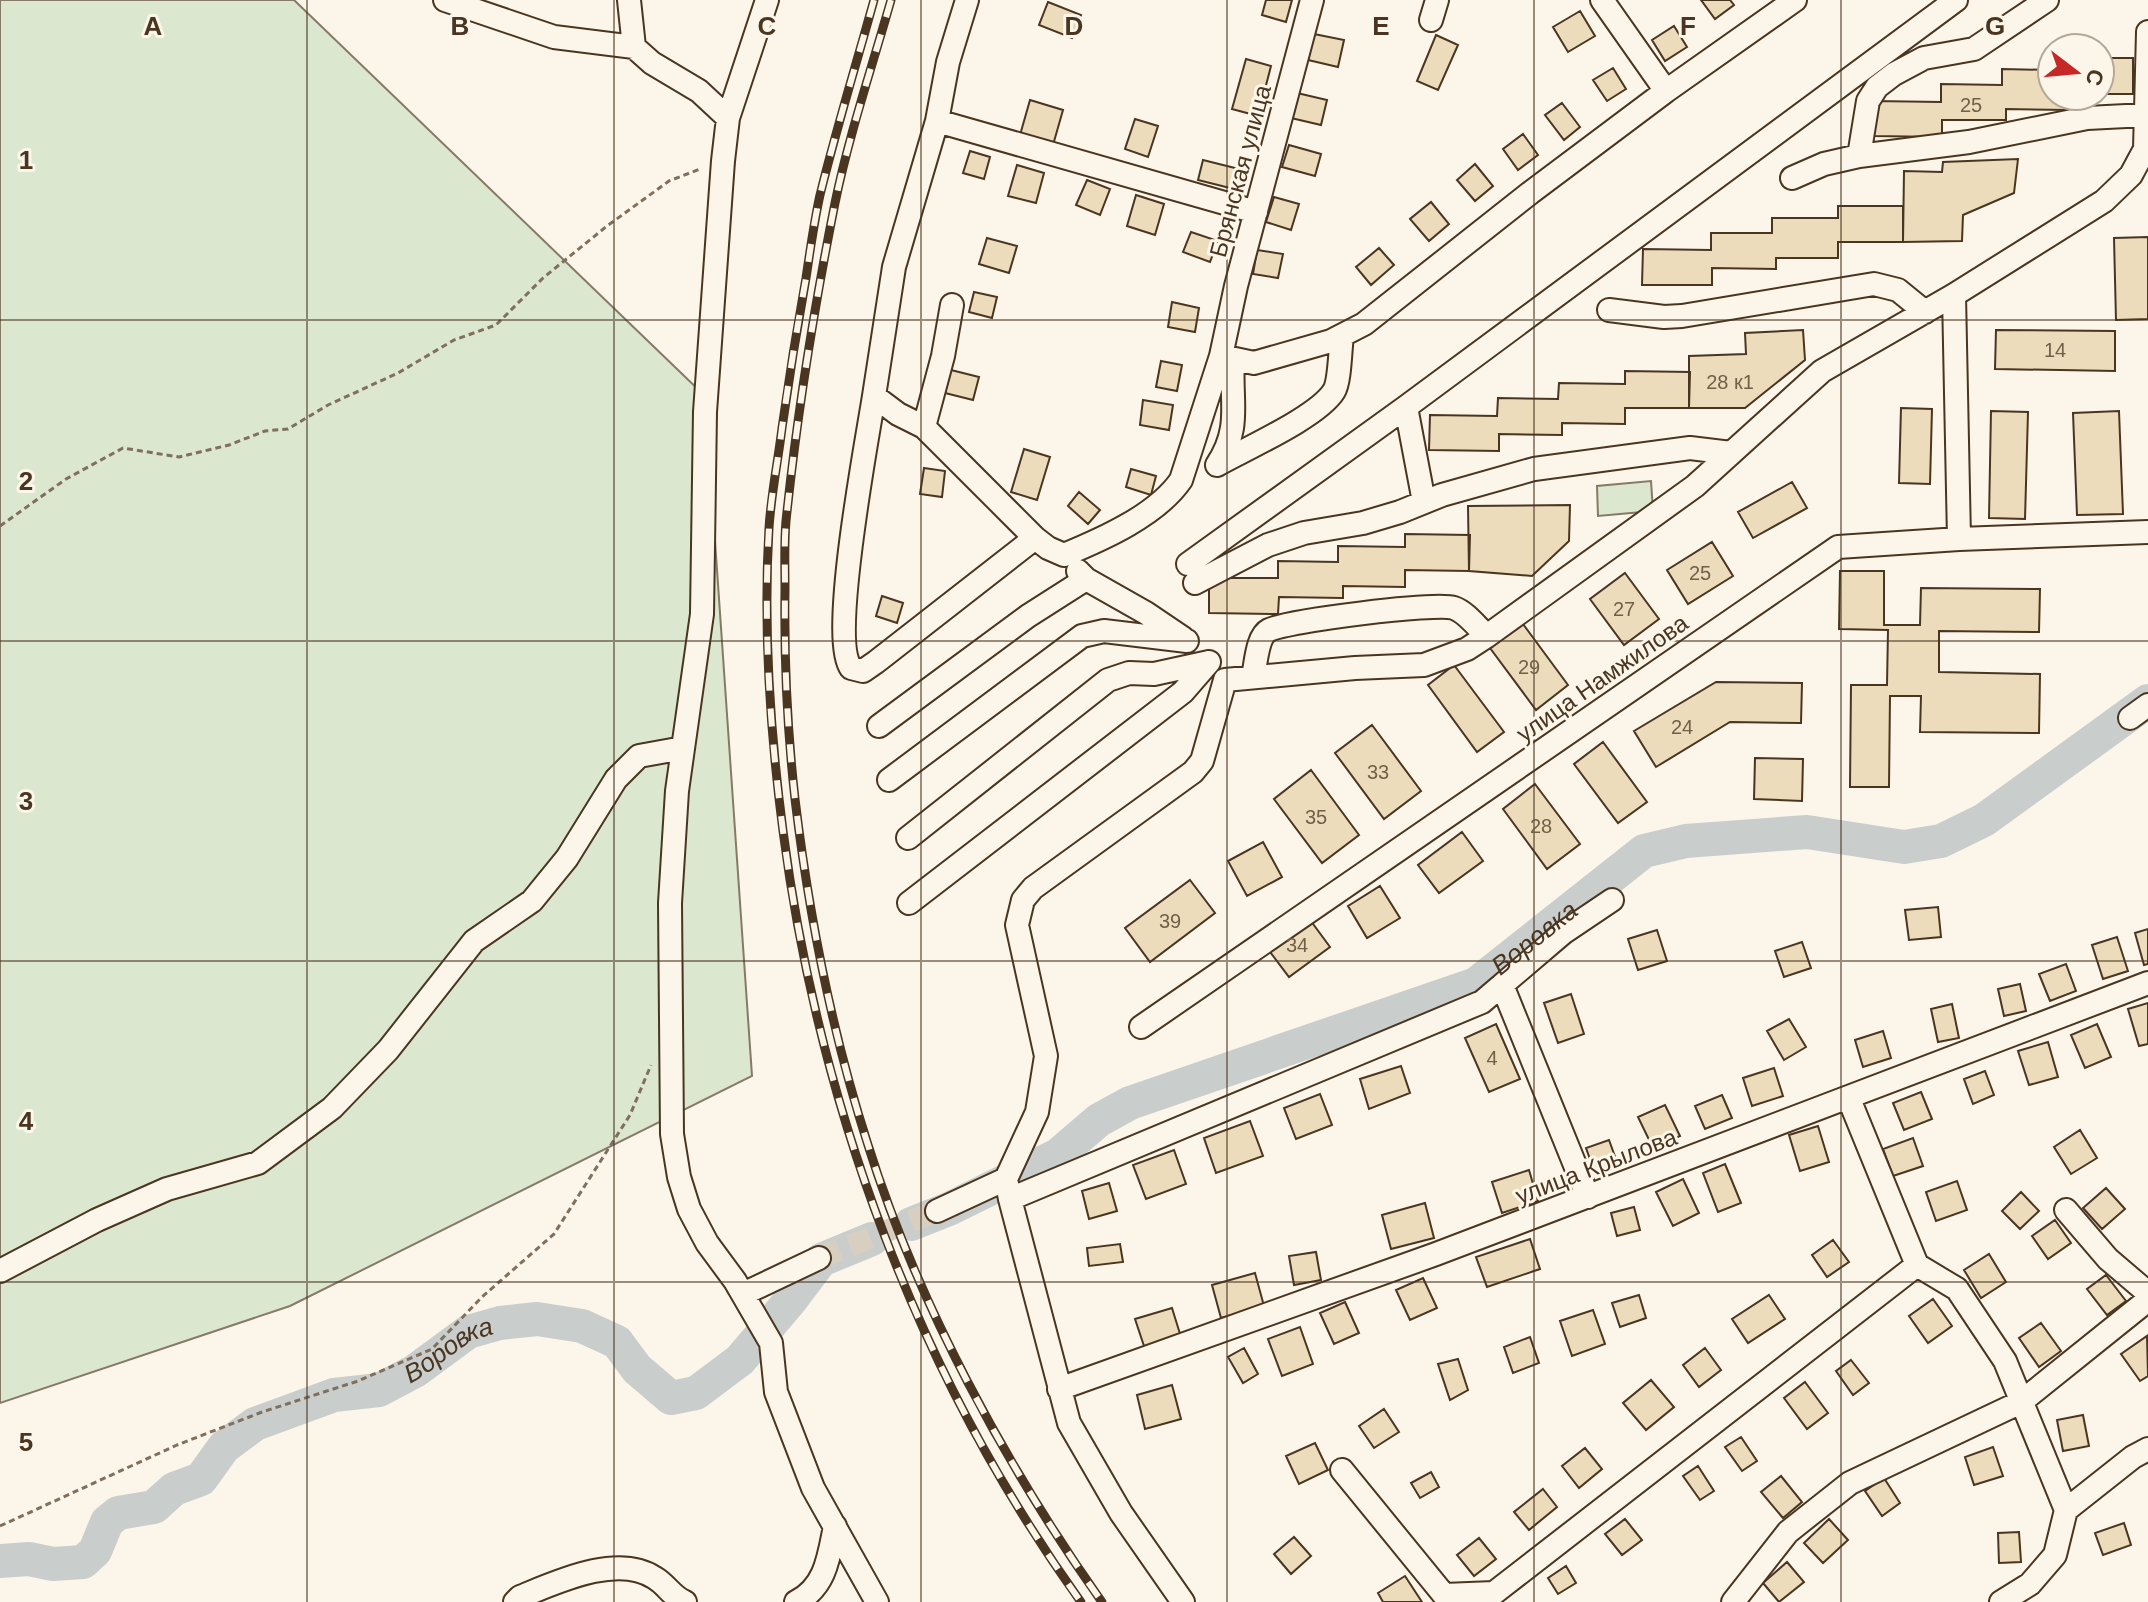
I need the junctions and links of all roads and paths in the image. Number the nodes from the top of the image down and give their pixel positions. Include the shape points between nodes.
1 (445, 0) edge
2 (629, 0) edge
3 (767, 0) edge
4 (967, 0) edge
5 (1312, 0) edge
6 (1602, 0) edge
7 (1795, 0) edge
8 (1956, 0) edge
9 (2047, 0) edge
10 (2148, 32) edge
11 (634, 47) junction
12 (1666, 91) junction
13 (2146, 115) junction
14 (728, 118) junction
15 (937, 121) junction
16 (1859, 156) junction
17 (723, 161) junction
18 (1792, 178) dead end
19 (1256, 212) junction
20 (1954, 295) junction
21 (952, 305) dead end
22 (1609, 310) dead end
23 (1925, 312) junction
24 (1342, 336) junction
25 (1227, 358) junction
26 (874, 396) junction
27 (1406, 407) junction
28 (924, 427) junction
29 (1731, 453) junction
30 (1424, 502) junction
31 (0, 526) edge
32 (2148, 532) edge
33 (1035, 538) junction
34 (1959, 539) junction
35 (1064, 555) junction
36 (1086, 579) junction
37 (1487, 636) junction
38 (1187, 641) junction
39 (1209, 662) junction
40 (1253, 676) junction
41 (879, 726) dead end
42 (683, 748) junction
43 (889, 780) dead end
44 (908, 838) dead end
45 (1612, 900) dead end
46 (909, 903) dead end
47 (2148, 983) edge
48 (1502, 985) junction
49 (1141, 1027) dead end
50 (651, 1065) dead end
51 (1849, 1099) junction
52 (1008, 1192) junction
53 (1588, 1197) junction
54 (2066, 1210) dead end
55 (937, 1211) tunnel mouth
56 (819, 1258) tunnel mouth
57 (1917, 1265) junction
58 (0, 1271) edge
59 (2148, 1293) edge
60 (743, 1294) junction
61 (2148, 1300) edge
62 (1059, 1389) junction
63 (2021, 1402) junction
64 (2148, 1449) edge
65 (1342, 1470) dead end
66 (2066, 1510) junction
67 (0, 1526) edge
68 (835, 1526) junction
69 (515, 1602) edge
70 (685, 1602) edge
71 (796, 1602) edge
72 (877, 1602) edge
73 (1183, 1602) edge
74 (1733, 1602) edge
75 (2001, 1602) edge

1 - 11 street via 554,37
2 - 11 street
3 - 14 street
4 - 15 street
5 - 19 street, Брянская улица
6 - 12 street
7 - 12 street
8 - 27 street
9 - 16 street via 1974,49 1924,58 1877,87 1868,101
10 - 13 street
11 - 14 street via 699,91
12 - 24 street
13 - 16 street via 2087,118 1969,142
13 - 20 street via 2145,149 2131,175 2104,201
14 - 17 street
15 - 19 street
15 - 26 street via 894,267
16 - 18 street
17 - 31 path via 669,181 543,278 496,325 454,340 288,429 179,457 123,448 66,479
17 - 42 street via 705,412 702,614
19 - 25 street, Брянская улица via 1233,295
20 - 23 street
20 - 34 street
21 - 28 street
22 - 23 street via 1682,316 1874,284 1898,290
23 - 29 street via 1822,371
24 - 25 street via 1254,363
24 - 25 street via 1335,390 1292,424 1217,465 1234,427
25 - 35 street via 1181,480 1169,498
26 - 28 street
26 - 33 street via 845,596 845,653 851,668 863,671 876,662
27 - 30 street
27 - 30 street via 1192,574 1304,533 1363,523
28 - 33 street
29 - 30 street via 1690,448 1534,469
29 - 37 street via 1695,486
32 - 34 street, улица Намжилова
33 - 35 street
34 - 49 street, улица Намжилова via 1838,547
35 - 36 street
36 - 38 street
36 - 41 street
37 - 40 street via 1424,665
37 - 40 street via 1461,612 1434,605 1318,620 1269,630 1262,637
38 - 39 street
38 - 43 street via 1104,631 1082,636
39 - 44 street via 1108,680
39 - 46 street via 1183,692
40 - 52 street via 1225,680 1202,761 1193,772 1023,900 1017,925 1046,1056 1037,1112
42 - 58 street via 639,756 627,767 532,901 474,941 388,1050 332,1108 258,1163 167,1189
42 - 60 street via 670,903 672,1134 689,1209
45 - 48 street
47 - 51 street, улица Крылова
48 - 52 street via 1482,1002
48 - 53 street
50 - 67 path via 630,1115 554,1234 432,1349 177,1445
51 - 53 street, улица Крылова
51 - 57 street
52 - 55 street
52 - 62 street
53 - 62 street, улица Крылова
54 - 59 street via 2108,1259
56 - 60 street
57 - 63 street via 1957,1289 2005,1361
57 - 65 street via 1494,1593 1444,1595
60 - 68 street via 771,1343 776,1392 813,1488
61 - 63 street
62 - 73 street via 1076,1436
63 - 66 street
63 - 74 street via 1850,1483 1788,1532
64 - 66 street
66 - 75 street via 2055,1555 2030,1584
68 - 71 street via 819,1585
68 - 72 street
69 - 70 street via 592,1571 626,1569 654,1577

